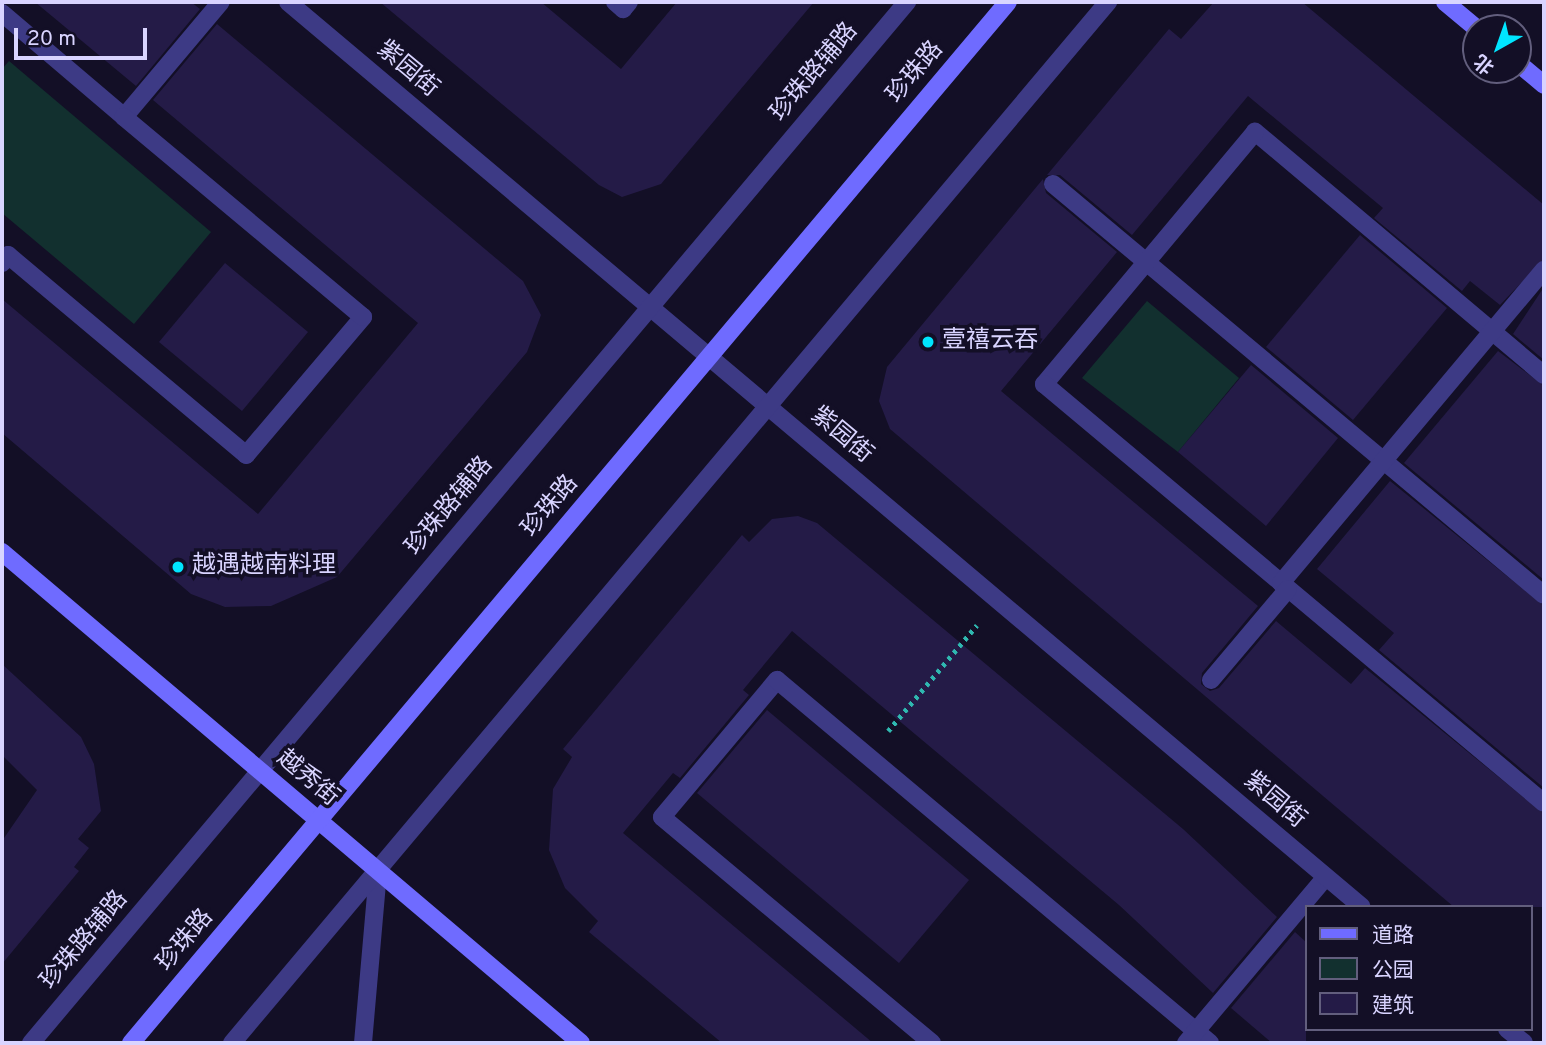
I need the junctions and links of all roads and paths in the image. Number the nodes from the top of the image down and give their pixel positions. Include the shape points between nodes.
1 (221, 2) edge
2 (288, 2) edge
3 (615, 2) edge
4 (629, 2) edge
5 (907, 2) edge
6 (1008, 2) edge
7 (1108, 2) edge
8 (1445, 2) edge
9 (2, 13) edge
10 (1462, 16) edge
11 (124, 117) junction
12 (1053, 184) dead end
13 (4, 256) edge
14 (1146, 262) junction
15 (1544, 270) edge
16 (650, 307) junction
17 (1493, 331) junction
18 (709, 357) junction
19 (1544, 374) edge
20 (768, 406) junction
21 (1384, 461) junction
22 (2, 552) edge
23 (1284, 586) junction
24 (1544, 595) edge
25 (998, 600) junction
26 (1211, 680) dead end
27 (868, 756) junction
28 (260, 771) junction
29 (1544, 803) edge
30 (318, 821) junction
31 (377, 870) junction
32 (1326, 877) junction
33 (1360, 905) edge
34 (1509, 1031) edge
35 (1191, 1037) edge
36 (31, 1043) edge
37 (131, 1043) edge
38 (232, 1043) edge
39 (363, 1043) edge
40 (581, 1043) edge
41 (932, 1043) edge
42 (1210, 1043) edge
43 (1524, 1043) edge

1 - 11 street
2 - 16 street, 紫园街
3 - 4 street via 623,9
5 - 16 street, 珍珠路辅路
6 - 18 street, 珍珠路
7 - 20 street
8 - 10 street
9 - 11 street
11 - 13 street via 363,317 246,455
12 - 14 street
14 - 17 street via 1255,132
14 - 21 street
14 - 23 street via 1044,384
15 - 17 street
16 - 18 street, 紫园街
16 - 28 street, 珍珠路辅路
17 - 19 street
17 - 21 street
18 - 20 street, 紫园街
18 - 30 street, 珍珠路
20 - 25 street, 紫园街
20 - 31 street
21 - 23 street
21 - 24 street
22 - 28 street, 越秀街
23 - 26 street
23 - 29 street
25 - 27 path
25 - 32 street, 紫园街
27 - 35 street
27 - 41 street via 777,680 662,817
28 - 30 street, 越秀街
28 - 36 street, 珍珠路辅路
30 - 31 street, 越秀街
30 - 37 street, 珍珠路
31 - 38 street
31 - 39 street
31 - 40 street, 越秀街
32 - 33 street, 紫园街
32 - 35 street
34 - 43 street
35 - 42 street

